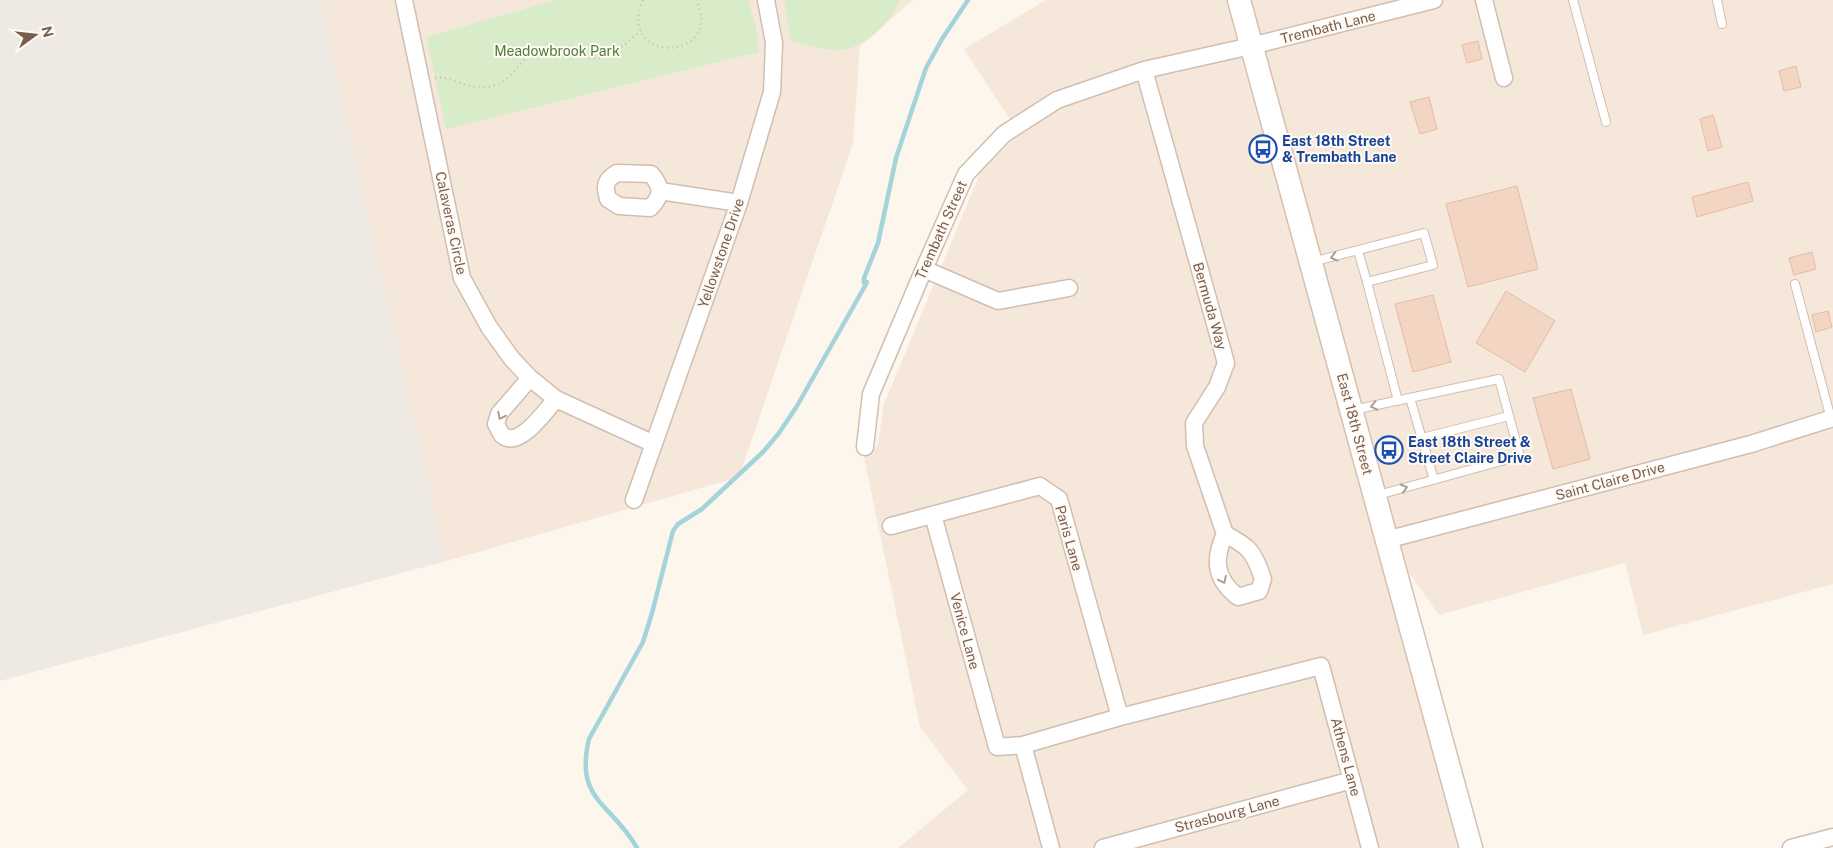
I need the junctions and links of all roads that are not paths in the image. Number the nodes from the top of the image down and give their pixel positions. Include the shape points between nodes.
1 (404, 0) edge
2 (766, 0) edge
3 (1240, 0) edge
4 (1434, 0) edge
5 (1484, 0) edge
6 (1573, 0) edge
7 (1717, 0) edge
8 (1722, 24) dead end
9 (1251, 46) junction
10 (1144, 70) junction
11 (1504, 78) dead end
12 (1606, 122) dead end
13 (660, 191) dead end
14 (739, 203) junction
15 (1358, 251) junction
16 (1311, 263) junction
17 (924, 269) junction
18 (1367, 282) junction
19 (1795, 284) dead end
20 (1069, 288) dead end
21 (530, 378) junction
22 (1410, 398) junction
23 (556, 399) junction
24 (1398, 401) junction
25 (1351, 411) junction
26 (1509, 416) junction
27 (1832, 419) edge
28 (1422, 438) junction
29 (654, 444) junction
30 (865, 447) dead end
31 (1434, 480) junction
32 (1374, 496) junction
33 (634, 500) dead end
34 (933, 515) junction
35 (892, 526) dead end
36 (1225, 534) dead end
37 (1386, 540) junction
38 (1120, 717) junction
39 (1023, 746) junction
40 (1352, 780) junction
41 (1833, 837) edge
42 (1051, 848) edge
43 (1103, 848) edge
44 (1370, 848) edge
45 (1472, 848) edge
46 (1791, 848) edge

1 - 21 street, Calaveras Circle via 462,278 488,327
2 - 14 street, Yellowstone Drive via 774,43 772,92
3 - 9 main road, East 18th Street
4 - 9 street, Trembath Lane
5 - 11 street
6 - 12 lane
7 - 8 lane
9 - 10 street, Trembath Street
9 - 16 main road, East 18th Street
10 - 17 street, Trembath Street via 1056,100 1004,134 966,174
10 - 36 street, Bermuda Way via 1226,364 1217,387 1194,423 1195,446
13 - 14 street
14 - 29 street, Yellowstone Drive
15 -> 16 lane
15 - 18 lane
15 - 18 lane via 1424,232 1433,265
16 - 25 main road, East 18th Street
17 - 20 street via 998,300
17 - 30 street, Trembath Street via 871,394
18 - 24 lane
19 - 27 lane
21 - 23 street, Calaveras Circle
21 -> 23 street via 499,414 496,424 501,434 508,438 522,436
22 - 24 lane
22 - 26 lane via 1499,380
22 - 28 lane
23 - 29 street, Calaveras Circle
24 -> 25 lane
25 - 32 main road, East 18th Street
26 - 28 lane
26 - 31 lane via 1520,456
27 - 37 street, Saint Claire Drive via 1751,444
28 - 31 lane
29 - 33 street, Yellowstone Drive
32 -> 31 lane
32 - 37 main road, East 18th Street
34 - 35 street, Paris Lane
34 - 38 street, Paris Lane via 1040,486 1059,499
34 - 39 street, Venice Lane via 996,747
37 - 45 main road, East 18th Street
38 - 39 street
38 - 40 street, Athens Lane via 1321,666
39 - 42 street
40 - 43 street, Strasbourg Lane
40 - 44 street, Athens Lane
41 - 46 street

